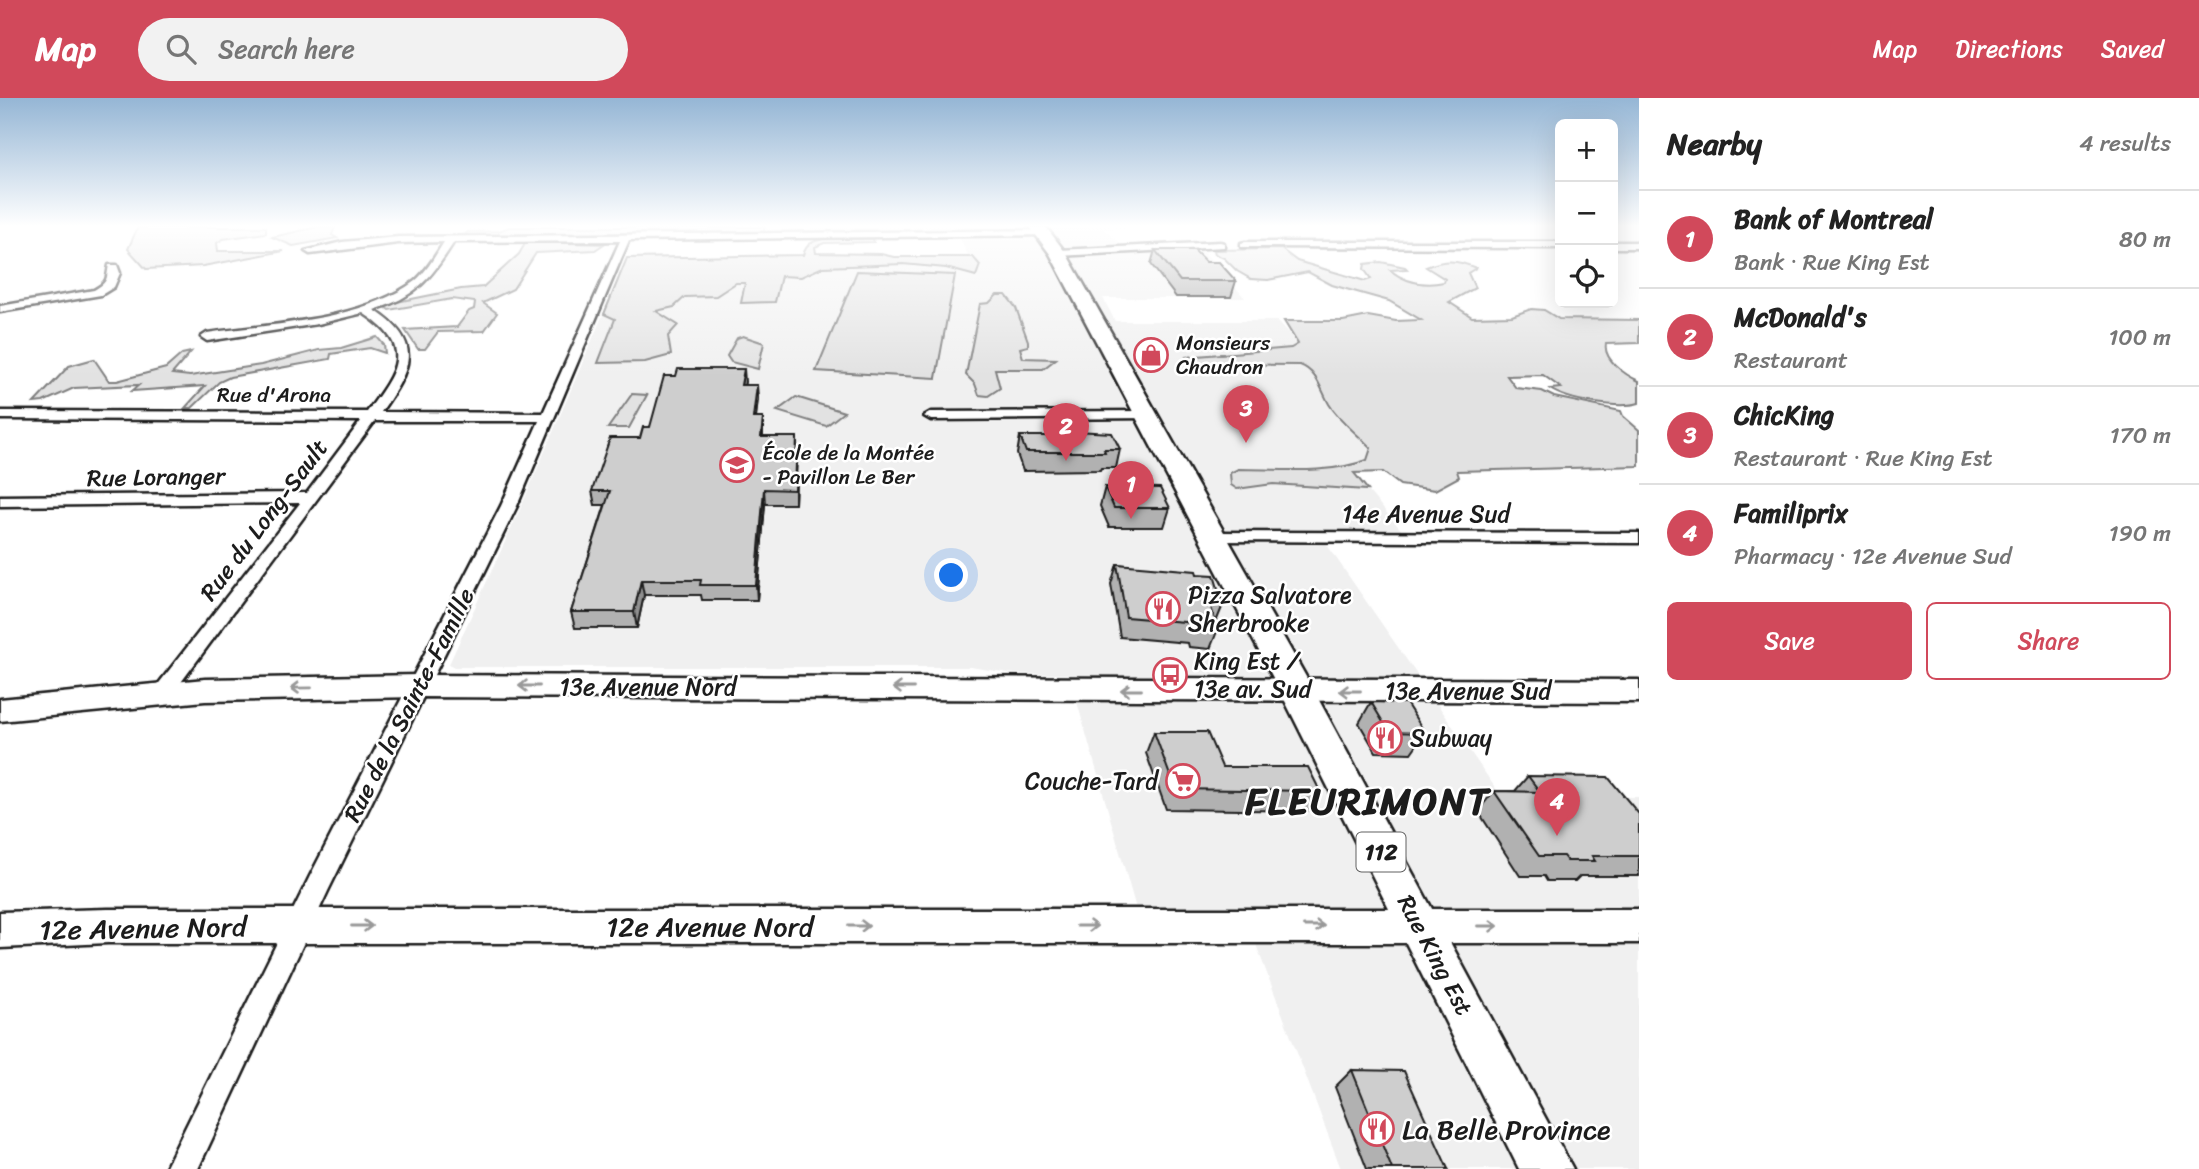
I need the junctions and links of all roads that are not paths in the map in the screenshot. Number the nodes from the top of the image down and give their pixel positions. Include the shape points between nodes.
1 (113, 277) edge
2 (424, 277) edge
3 (609, 277) edge
4 (1071, 277) edge
5 (0, 309) edge
6 (364, 309) junction
7 (208, 337) dead end
8 (0, 415) edge
9 (1147, 415) junction
10 (931, 416) dead end
11 (372, 417) junction
12 (549, 417) junction
13 (312, 498) junction
14 (0, 501) edge
15 (1213, 537) junction
16 (1639, 538) edge
17 (418, 686) junction
18 (1297, 691) junction
19 (1639, 691) edge
20 (163, 692) junction
21 (0, 710) edge
22 (299, 926) junction
23 (1420, 926) junction
24 (1639, 926) edge
25 (0, 930) edge
26 (181, 1169) edge
27 (1547, 1169) edge

1 - 5 street via 97,293
2 - 6 street via 400,295
3 - 12 street, Rue de la Sainte-Famille
4 - 9 main road, Rue King Est / 112
6 - 7 street
6 - 11 street, Rue du Long-Sault via 398,337 404,355 396,382
8 - 11 street, Rue d'Arona
9 - 10 street
9 - 15 main road, Rue King Est / 112
11 - 12 street, Rue d'Arona
11 - 13 street, Rue du Long-Sault
12 - 17 street, Rue de la Sainte-Famille
13 - 14 street, Rue Loranger
13 - 20 street, Rue du Long-Sault
15 - 16 street, 14e Avenue Sud
15 - 18 main road, Rue King Est / 112
18 -> 17 main road, 13e Avenue Nord
17 -> 20 main road, 13e Avenue Nord
17 - 22 street, Rue de la Sainte-Famille
19 -> 18 main road, 13e Avenue Sud
18 - 23 main road, Rue King Est / 112
20 - 21 main road, 13e Avenue Nord
22 -> 23 main road, 12e Avenue Nord
22 - 25 main road, 12e Avenue Nord
22 - 26 street, Rue de la Sainte-Famille
23 -> 24 main road, 12e Avenue Nord
23 - 27 main road, Rue King Est / 112

